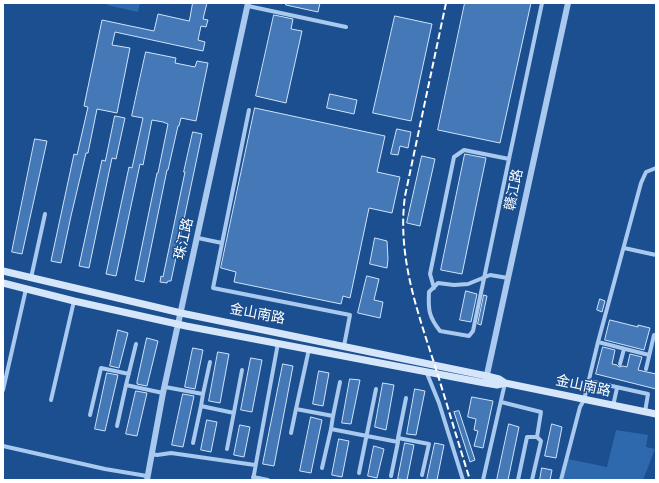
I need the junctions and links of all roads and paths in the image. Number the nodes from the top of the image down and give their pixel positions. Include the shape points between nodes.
1 (542, 3) edge
2 (568, 3) edge
3 (248, 4) edge
4 (346, 27) dead end
5 (249, 110) dead end
6 (509, 159) junction
7 (656, 168) edge
8 (45, 214) dead end
9 (198, 238) junction
10 (222, 243) junction
11 (624, 248) junction
12 (656, 255) edge
13 (3, 271) edge
14 (484, 277) junction
15 (30, 278) junction
16 (508, 278) junction
17 (3, 283) edge
18 (434, 288) junction
19 (26, 289) junction
20 (77, 289) junction
21 (74, 301) junction
22 (181, 313) junction
23 (179, 324) junction
24 (654, 335) dead end
25 (598, 342) junction
26 (278, 343) junction
27 (136, 344) dead end
28 (344, 346) junction
29 (309, 349) junction
30 (624, 349) junction
31 (649, 355) junction
32 (210, 362) dead end
33 (620, 364) dead end
34 (646, 368) dead end
35 (242, 370) dead end
36 (426, 371) junction
37 (5, 373) edge
38 (129, 374) junction
39 (486, 379) junction
40 (588, 381) junction
41 (340, 382) dead end
42 (505, 383) junction
43 (126, 385) junction
44 (617, 388) junction
45 (376, 389) dead end
46 (3, 390) edge
47 (164, 390) junction
48 (203, 394) junction
49 (406, 398) dead end
50 (51, 400) dead end
51 (584, 400) junction
52 (501, 402) junction
53 (201, 406) junction
54 (613, 406) junction
55 (296, 409) junction
56 (234, 412) junction
57 (645, 412) junction
58 (656, 414) edge
59 (90, 415) dead end
60 (333, 416) junction
61 (117, 426) dead end
62 (331, 429) junction
63 (291, 433) dead end
64 (366, 436) junction
65 (537, 437) junction
66 (398, 440) junction
67 (193, 443) dead end
68 (3, 446) edge
69 (227, 448) dead end
70 (151, 454) junction
71 (254, 465) junction
72 (322, 468) dead end
73 (359, 473) dead end
74 (391, 476) dead end
75 (422, 476) dead end
76 (147, 478) edge
77 (253, 479) edge
78 (268, 480) edge
79 (463, 480) edge
80 (483, 480) edge
81 (518, 480) edge
82 (532, 480) edge
83 (561, 480) edge

1 - 6 street
2 - 16 street, 赣江路
3 - 4 street
3 - 9 street, 珠江路
5 - 10 street
6 - 14 street
6 - 18 street via 464,150 454,158 430,274
7 - 11 street via 646,172
8 - 15 street
9 - 10 street
9 - 22 street, 珠江路
10 - 28 street via 212,288 350,315
11 - 12 street
11 - 25 street
13 - 15 main road, 金山南路
14 - 16 street via 490,275
14 - 18 street via 468,284 438,283
14 - 18 street via 474,331 469,336 440,330 432,320 428,304 429,292
15 - 20 main road, 金山南路
16 - 39 street, 赣江路
17 - 19 main road, 金山南路
19 - 21 main road, 金山南路
19 - 37 street
20 - 21 main road
20 - 22 main road, 金山南路
21 - 23 main road, 金山南路
21 - 50 street
22 - 23 street, 珠江路
22 - 28 main road, 金山南路
23 - 26 main road, 金山南路
23 - 47 street, 珠江路
24 - 31 street
25 - 30 street
25 - 40 street
26 - 29 main road, 金山南路
26 - 71 street
27 - 38 street
28 - 39 main road, 金山南路
29 - 36 main road, 金山南路
29 - 55 street
30 - 31 street
30 - 33 street
31 - 34 street
32 - 48 street
35 - 56 street
36 - 39 main road, 金山南路
36 - 79 street via 440,403
37 - 46 street
38 - 43 street
38 - 59 street via 101,368
39 - 42 main road, 金山南路 via 499,379
40 - 44 street
40 - 51 street
41 - 60 street
42 - 51 main road, 金山南路
42 - 52 street
43 - 47 street
43 - 61 street
44 - 54 street
44 - 57 street via 648,394
45 - 64 street
47 - 48 street
47 - 70 street, 珠江路
48 - 53 street
49 - 66 street
51 - 54 main road, 金山南路
51 - 83 street
52 - 65 street via 541,412
52 - 80 street
53 - 56 street
53 - 67 street
54 - 57 main road, 金山南路
55 - 60 street
55 - 63 street
56 - 69 street
57 - 58 main road, 金山南路
60 - 62 street
62 - 64 street
62 - 72 street
64 - 66 street
64 - 73 street
65 - 81 street via 527,437
65 - 82 street via 541,441
66 - 74 street
66 - 75 street via 429,444
68 - 76 street
70 - 71 street via 171,453
70 - 76 street, 珠江路
71 - 77 street
77 - 78 street

